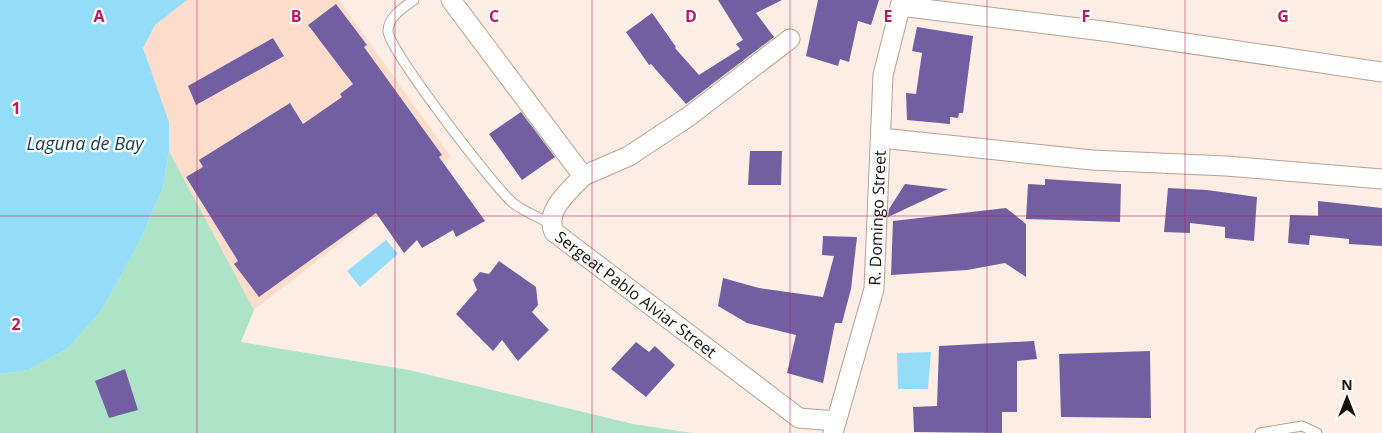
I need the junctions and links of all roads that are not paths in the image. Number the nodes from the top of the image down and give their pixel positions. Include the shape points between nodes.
1 (414, 0) edge
2 (451, 0) edge
3 (901, 3) edge
4 (790, 39) dead end
5 (1382, 72) edge
6 (881, 138) junction
7 (583, 176) junction
8 (1382, 179) edge
9 (550, 223) junction
10 (834, 427) edge
11 (1260, 433) edge
12 (1317, 433) edge

1 - 9 lane via 396,14 388,31 400,58 457,136 513,203
2 - 7 street
3 - 5 street
3 - 6 street, R. Domingo Street via 883,75
4 - 7 street via 688,117 629,156
6 - 8 street via 1092,160 1226,166
6 - 10 street, R. Domingo Street via 874,289
7 - 9 street, Sergeat Pablo Alviar Street via 552,212
9 - 10 street, Sergeat Pablo Alviar Street via 554,232 799,418
11 - 12 lane via 1302,426

